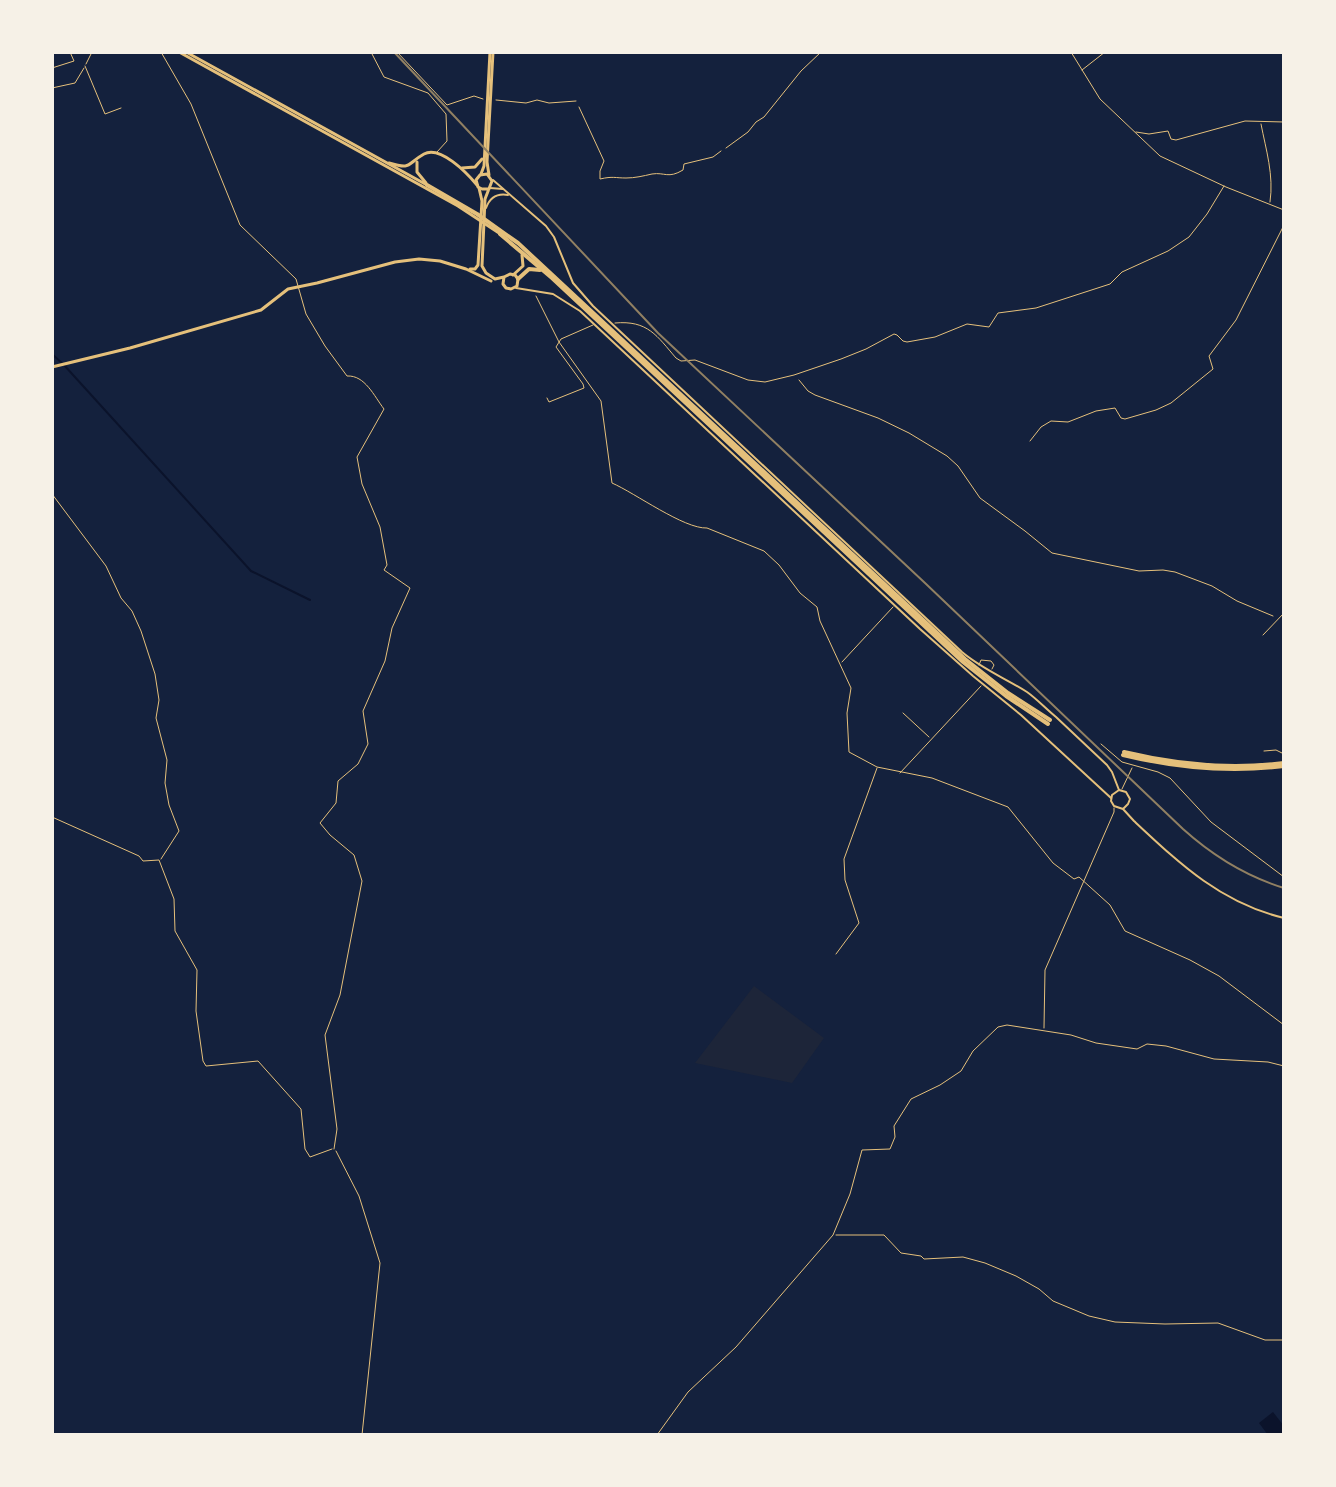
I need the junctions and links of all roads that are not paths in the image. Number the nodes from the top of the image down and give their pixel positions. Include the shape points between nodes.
1 (70, 52) edge
2 (92, 52) edge
3 (161, 52) edge
4 (179, 52) edge
5 (186, 52) edge
6 (371, 52) edge
7 (397, 52) edge
8 (491, 52) edge
9 (821, 52) edge
10 (1071, 52) edge
11 (1105, 52) edge
12 (85, 66) junction
13 (52, 68) edge
14 (1082, 70) junction
15 (419, 85) dead end
16 (52, 88) edge
17 (416, 89) junction
18 (483, 99) dead end
19 (496, 100) dead end
20 (576, 101) road end
21 (121, 108) dead end
22 (1261, 122) junction
23 (1284, 122) edge
24 (1133, 131) junction
25 (726, 148) road end
26 (436, 152) junction
27 (486, 156) junction
28 (418, 158) junction
29 (386, 162) junction
30 (460, 168) junction
31 (481, 175) junction
32 (490, 177) junction
33 (427, 185) junction
34 (478, 186) junction
35 (1224, 186) junction
36 (489, 188) junction
37 (504, 190) junction
38 (513, 197) junction
39 (1269, 204) junction
40 (483, 208) junction
41 (1284, 210) edge
42 (500, 234) junction
43 (481, 239) junction
44 (479, 258) junction
45 (466, 269) junction
46 (504, 277) junction
47 (552, 278) junction
48 (516, 279) junction
49 (491, 281) junction
50 (504, 286) junction
51 (298, 287) junction
52 (514, 288) junction
53 (524, 288) junction
54 (536, 296) dead end
55 (589, 318) junction
56 (621, 322) junction
57 (612, 324) junction
58 (596, 325) junction
59 (587, 327) junction
60 (616, 328) junction
61 (559, 342) junction
62 (52, 367) edge
63 (547, 398) dead end
64 (52, 494) edge
65 (895, 605) junction
66 (1284, 613) edge
67 (1263, 635) dead end
68 (840, 664) junction
69 (979, 665) junction
70 (992, 669) junction
71 (982, 684) junction
72 (903, 713) dead end
73 (931, 739) junction
74 (1101, 744) dead end
75 (1264, 751) dead end
76 (1124, 754) dead end
77 (1284, 754) edge
78 (1284, 764) edge
79 (1132, 766) junction
80 (877, 767) junction
81 (900, 773) junction
82 (1122, 790) junction
83 (1105, 792) junction
84 (1113, 793) junction
85 (1111, 798) junction
86 (1114, 806) junction
87 (1125, 807) junction
88 (1118, 809) junction
89 (1114, 812) junction
90 (52, 817) edge
91 (159, 860) junction
92 (1284, 877) edge
93 (1083, 881) junction
94 (1284, 918) edge
95 (836, 954) dead end
96 (1284, 1025) edge
97 (1044, 1031) junction
98 (1284, 1066) edge
99 (334, 1149) junction
100 (833, 1235) junction
101 (1284, 1340) edge
102 (362, 1435) edge
103 (657, 1435) edge

1 - 13 street via 74,61
2 - 12 street
3 - 51 street via 191,104 240,225 296,279
4 - 42 main road
5 - 29 main road
6 - 17 street via 384,77
7 - 18 street via 447,105 474,96
8 - 27 main road
9 - 25 street via 767,115
10 - 14 street
11 - 14 street
12 - 16 street via 75,83
12 - 21 street via 105,114
14 - 24 street via 1100,99
15 - 17 street
17 - 26 street via 428,93 446,114 447,141
19 - 20 street
22 - 23 street
22 - 24 street via 1235,123 1180,140 1172,140 1168,131
22 - 39 street via 1271,182
24 - 35 street via 1163,158
26 - 28 main road
26 - 30 main road
27 - 30 main road via 475,167
27 - 31 main road
27 - 32 main road
28 - 29 main road via 402,167
28 - 33 main road via 417,172
29 - 33 main road
30 - 31 main road
30 - 34 main road
31 - 32 main road
31 - 34 main road
32 - 36 main road
32 - 37 street
33 - 47 highway via 518,243 965,659 1049,722 963,662
34 - 36 main road
34 - 40 main road
35 - 39 street
35 - 56 street via 1189,237 1125,270 1110,284 1036,308 998,313 989,327 967,324 907,342 894,334 866,349 765,382 695,360 681,361 649,328
36 - 37 street
36 - 40 main road
37 - 38 street
38 - 40 street via 497,195
38 - 57 street via 550,231 573,283
39 - 41 street
40 - 43 main road
42 - 47 highway
42 - 48 main road via 523,257
43 - 44 main road
43 - 46 main road via 484,270 495,279
44 - 45 main road via 476,268
44 - 49 main road
45 - 49 main road
45 - 51 main road via 433,260 403,260
46 - 48 main road
46 - 50 main road
47 - 48 highway via 533,268
48 - 52 main road
48 - 53 street
49 - 50 main road
50 - 52 main road
51 - 62 main road via 285,290 261,310
51 - 99 street via 303,308 325,346 347,376 360,378 384,409 357,457 380,527 384,570 410,588 363,711 368,744 358,764 338,781 336,803 320,823 354,855 362,881 340,995 325,1035 337,1129
52 - 53 street
53 - 55 street via 562,298
54 - 61 street
55 - 58 street
55 - 59 street
56 - 57 street
56 - 60 street
57 - 60 street
58 - 59 street
58 - 65 street
59 - 61 street
60 - 69 street
61 - 63 street via 556,348 584,388 549,402
61 - 68 street via 601,401 612,483 686,522 764,551 817,607
64 - 91 street via 132,611 155,674 156,718 167,760 165,783 179,831
65 - 68 street
65 - 71 street
66 - 67 street
68 - 80 street via 851,688 848,750
69 - 70 street
69 - 70 street via 981,660 991,661
70 - 82 street via 1036,699 1107,765
71 - 73 street
71 - 83 street
72 - 73 street
73 - 81 street
74 - 79 street
75 - 77 street
76 - 78 highway via 1205,769
79 - 82 street
79 - 92 street via 1170,778 1211,822
80 - 81 street
80 - 95 street via 844,859 859,923
81 - 93 street via 932,778 1008,807 1053,863
82 - 84 street
82 - 87 street via 1130,799
83 - 84 street
83 - 85 street
84 - 85 street
85 - 86 street
86 - 88 street
86 - 89 street
87 - 88 street
87 - 94 street via 1198,878 1246,906
88 - 89 street
89 - 93 street
90 - 91 street via 143,861
91 - 99 street via 174,899 175,931 197,970 196,1011 206,1066 258,1061 301,1109 310,1157
93 - 96 street via 1110,905 1125,931 1219,976
93 - 97 street via 1045,970
97 - 98 street via 1137,1049 1166,1046 1214,1059
97 - 100 street via 998,1027 961,1071 911,1099 894,1126 890,1149 862,1150
99 - 102 street via 359,1196 380,1263
100 - 101 street via 884,1235 901,1253 985,1263 1089,1316 1115,1322 1218,1323 1265,1340
100 - 103 street via 736,1347 688,1392

